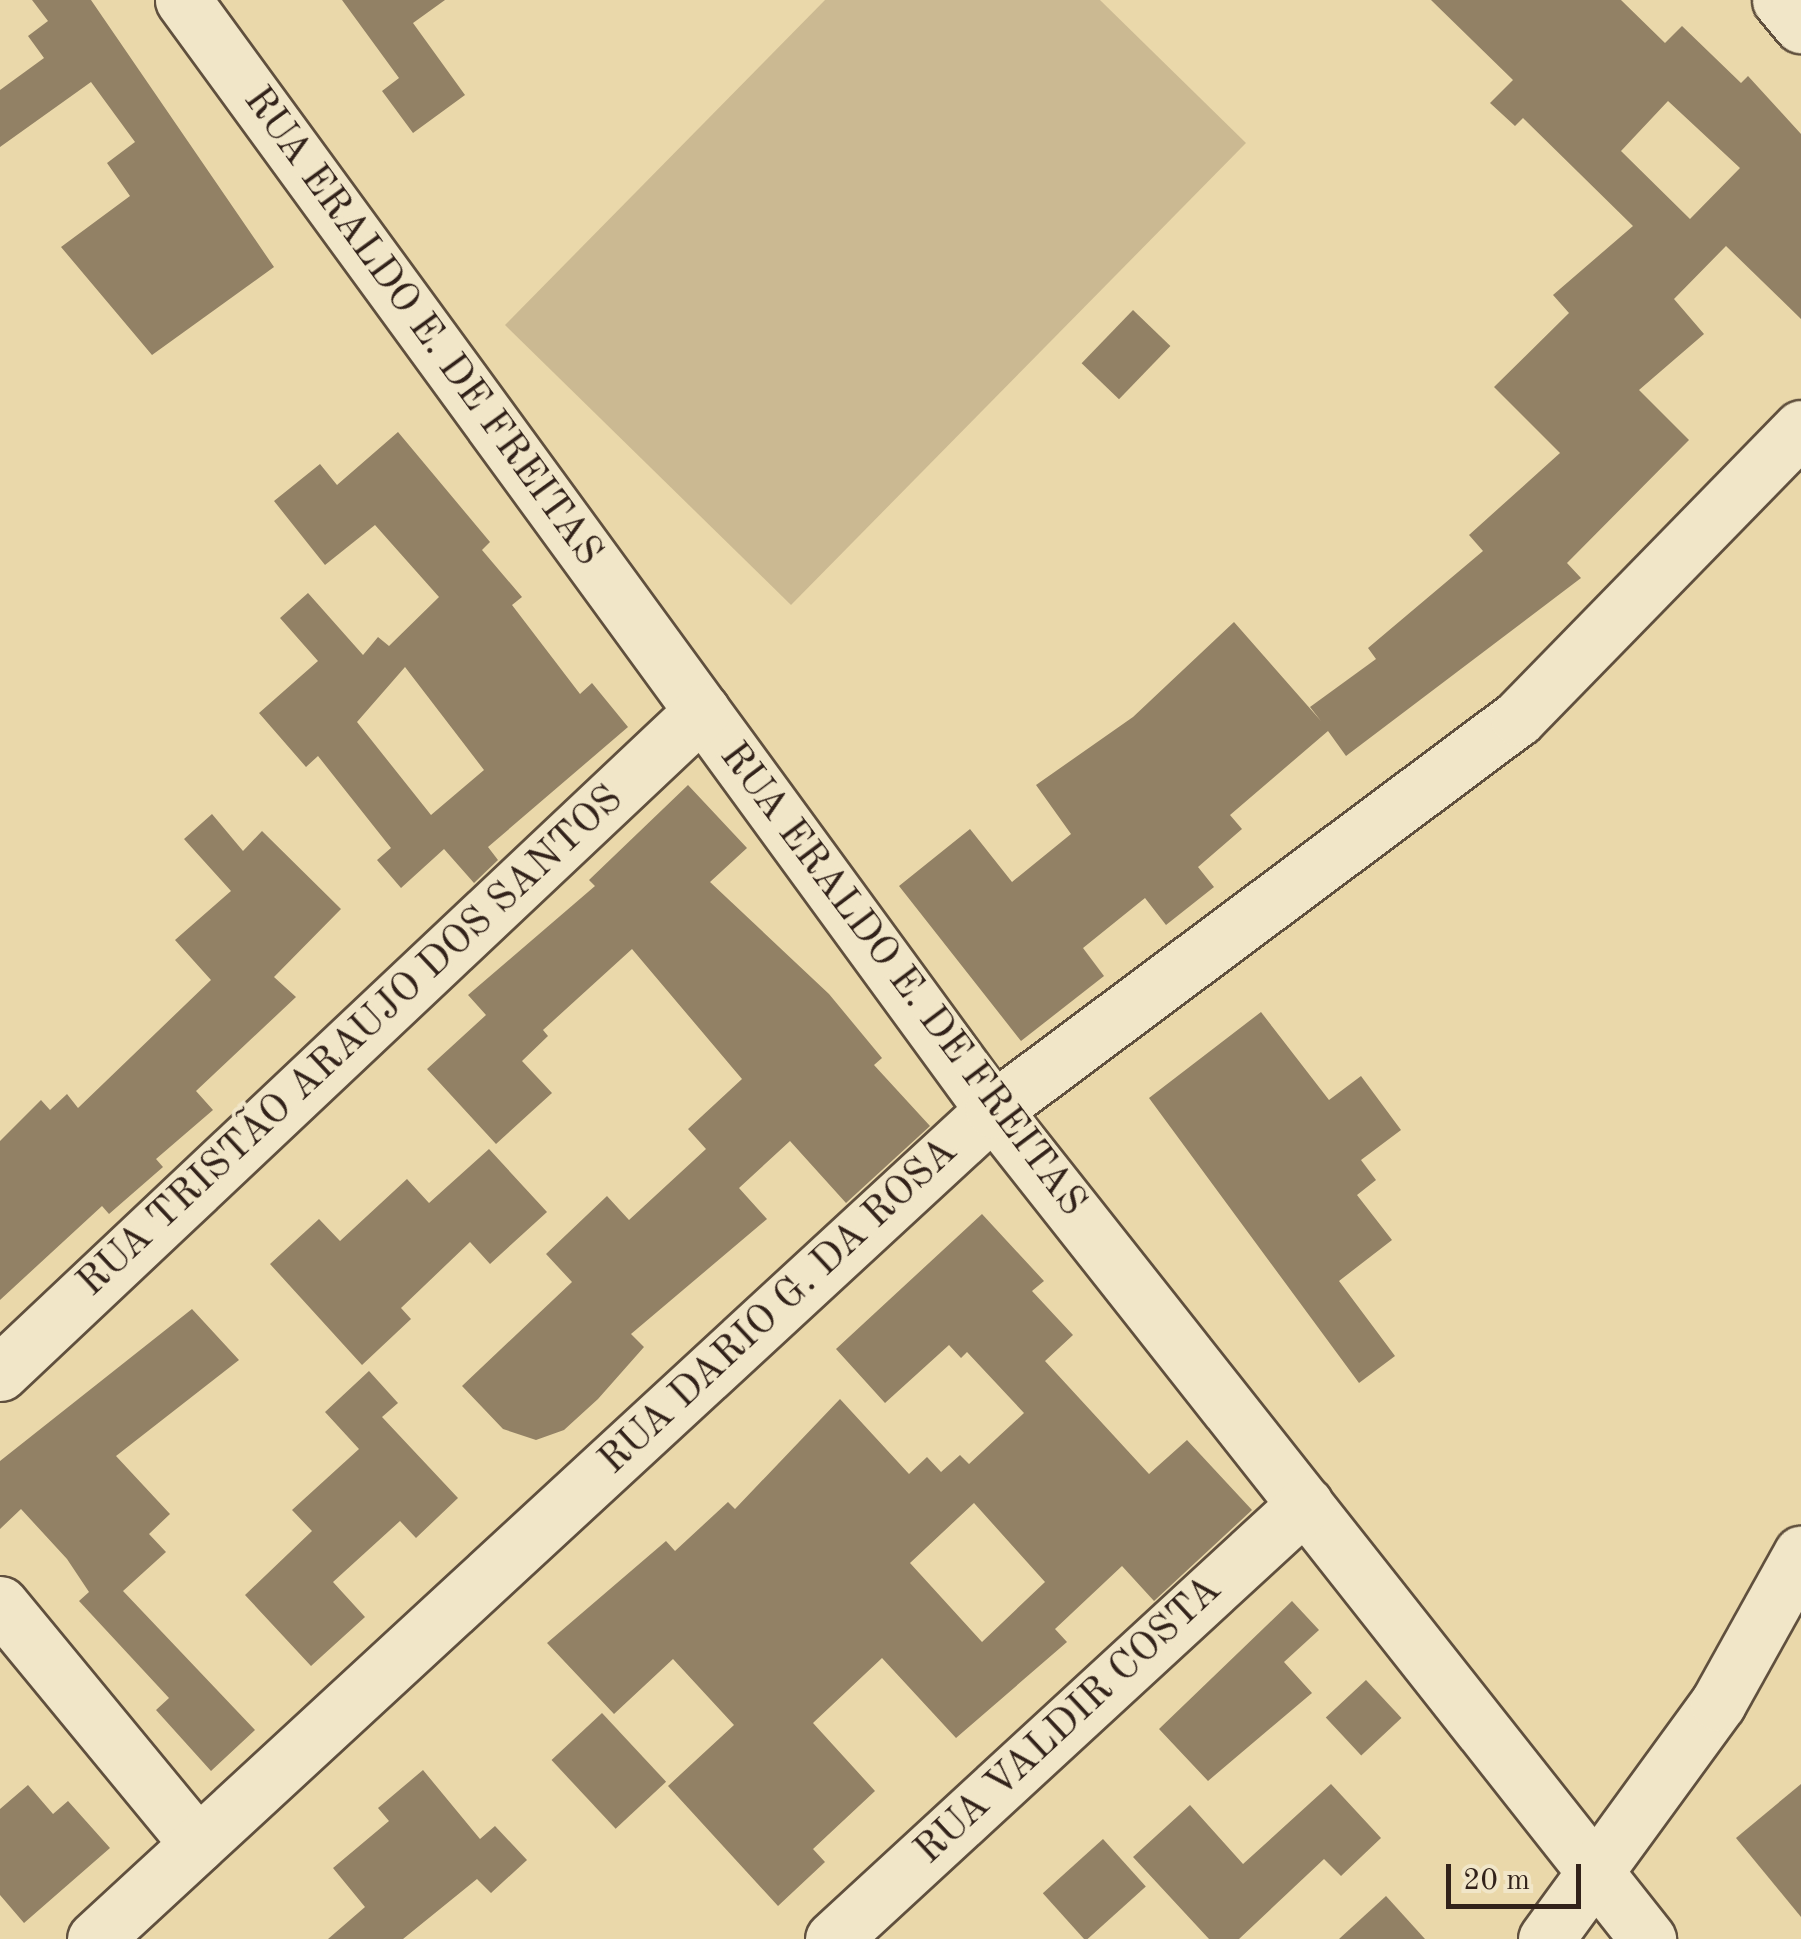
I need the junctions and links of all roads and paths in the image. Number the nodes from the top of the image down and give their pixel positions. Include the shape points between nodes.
1 (183, 0) edge
2 (1780, 0) edge
3 (1801, 25) edge
4 (1801, 428) edge
5 (702, 711) junction
6 (993, 1110) junction
7 (0, 1373) edge
8 (1305, 1504) junction
9 (1801, 1554) edge
10 (0, 1604) edge
11 (198, 1844) junction
12 (1598, 1875) junction
13 (95, 1939) edge
14 (833, 1939) edge
15 (1546, 1939) edge
16 (1648, 1939) edge

1 - 5 street, RUA ERALDO E. DE FREITAS
2 - 3 street
4 - 6 street, RUA DARIO G. DA ROSA via 1518,718
5 - 6 street, RUA ERALDO E. DE FREITAS
5 - 7 street, RUA TRISTÃO ARAUJO DOS SANTOS
6 - 8 street, RUA ERALDO E. DE FREITAS
6 - 11 street, RUA DARIO G. DA ROSA
8 - 12 street, RUA ERALDO E. DE FREITAS
8 - 14 street, RUA VALDIR COSTA
9 - 12 street via 1718,1704
10 - 11 street
11 - 13 street, RUA DARIO G. DA ROSA
12 - 15 street
12 - 16 street, RUA ERALDO E. DE FREITAS

